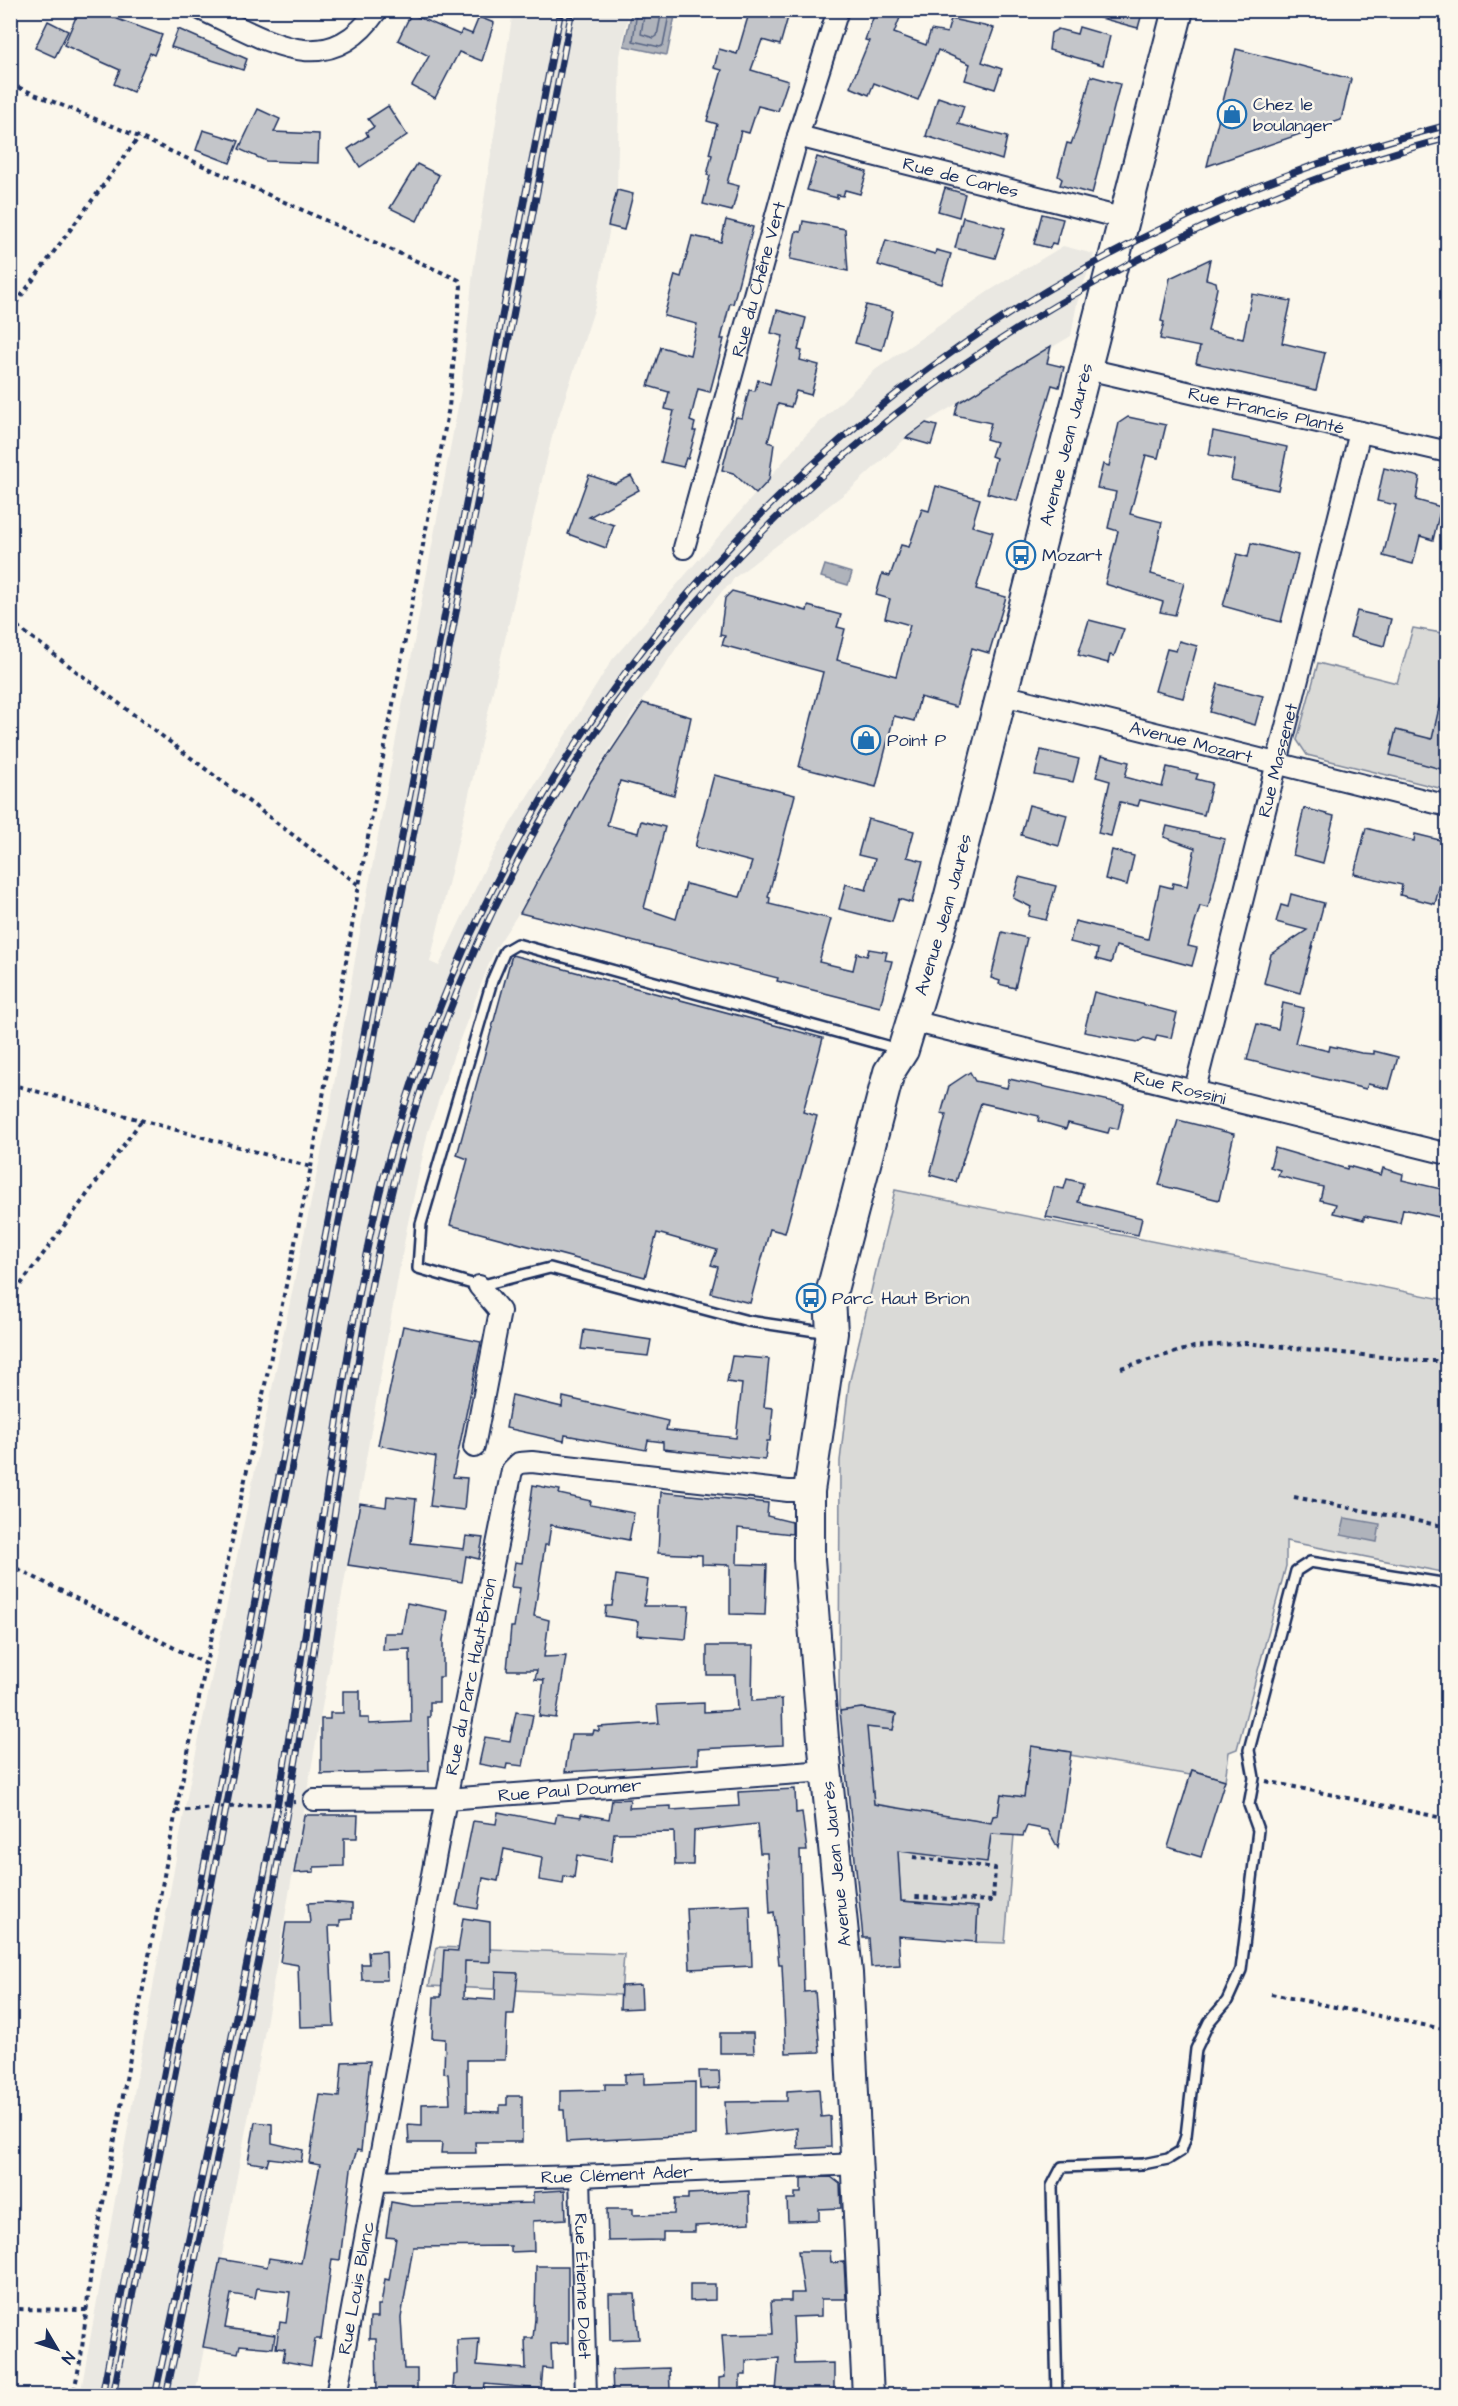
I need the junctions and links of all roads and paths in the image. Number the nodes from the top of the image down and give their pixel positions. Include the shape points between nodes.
1 (202, 10) edge
2 (377, 10) edge
3 (838, 10) edge
4 (1178, 10) edge
5 (10, 84) edge
6 (798, 136) junction
7 (139, 137) junction
8 (1125, 219) junction
9 (10, 311) edge
10 (1087, 369) junction
11 (1360, 432) junction
12 (1448, 452) edge
13 (684, 548) dead end
14 (10, 621) edge
15 (1003, 695) junction
16 (1276, 763) junction
17 (1448, 806) edge
18 (359, 885) junction
19 (912, 1021) junction
20 (903, 1050) junction
21 (10, 1084) edge
22 (1195, 1089) junction
23 (142, 1119) junction
24 (1448, 1154) edge
25 (311, 1167) junction
26 (479, 1286) junction
27 (10, 1299) edge
28 (832, 1333) junction
29 (1448, 1361) edge
30 (1121, 1368) dead end
31 (474, 1447) dead end
32 (809, 1491) junction
33 (1294, 1497) dead end
34 (1448, 1527) edge
35 (10, 1565) edge
36 (1448, 1584) edge
37 (206, 1664) junction
38 (826, 1771) junction
39 (1254, 1778) junction
40 (446, 1799) junction
41 (314, 1800) joint
42 (176, 1811) junction
43 (1448, 1820) edge
44 (914, 1857) dead end
45 (914, 1897) dead end
46 (1271, 1994) dead end
47 (1448, 2030) edge
48 (857, 2164) junction
49 (580, 2176) junction
50 (376, 2181) junction
51 (10, 2309) edge
52 (87, 2310) junction
53 (903, 2388) dead end
54 (73, 2396) edge
55 (336, 2396) edge
56 (586, 2396) edge
57 (868, 2396) edge
58 (984, 2396) edge
59 (1057, 2396) edge

1 - 2 street via 284,47 325,51 345,43
3 - 6 street, Rue du Chêne Vert
4 - 8 main road, Avenue Jean Jaurès
5 - 7 path
6 - 8 street, Rue de Carles
6 - 13 street, Rue du Chêne Vert
7 - 9 path
7 - 18 path via 459,280 461,286 449,407
8 - 10 main road, Avenue Jean Jaurès
10 - 11 street, Rue Francis Planté
10 - 15 main road, Avenue Jean Jaurès
11 - 12 street, Rue Francis Planté
11 - 16 street, Rue Massenet
14 - 18 path
15 - 16 street, Avenue Mozart
15 - 19 main road, Avenue Jean Jaurès
16 - 17 street, Avenue Mozart
16 - 22 street, Rue Massenet
18 - 25 path
19 - 20 main road, Avenue Jean Jaurès
19 - 22 street, Rue Rossini
20 - 26 lane via 517,944 505,951 492,981 421,1224 418,1268
20 - 28 main road, Avenue Jean Jaurès via 905,1077 847,1301
21 - 23 path
22 - 24 street, Rue Rossini
23 - 25 path
23 - 27 path
25 - 37 path
26 - 28 lane via 550,1268 748,1321
26 - 31 street via 500,1311
28 - 32 main road, Avenue Jean Jaurès
29 - 30 path via 1245,1342 1194,1347
32 - 38 main road, Avenue Jean Jaurès via 809,1559
32 - 40 street, Rue du Parc Haut-Brion via 519,1463 512,1470
33 - 34 path
35 - 37 path
36 - 39 lane via 1310,1562 1296,1571 1250,1750
37 - 42 path
38 - 40 street, Rue Paul Doumer
38 - 48 main road, Avenue Jean Jaurès via 847,1973
39 - 43 path
39 - 59 lane via 1249,1805 1258,1830 1241,1970 1227,2001 1209,2022 1196,2049 1186,2136 1180,2151 1168,2159 1143,2164 1062,2167 1052,2186
40 - 41 street, Rue Paul Doumer
40 - 50 street, Rue du Parc Haut-Brion
41 - 42 path
42 - 52 path via 92,2262
44 - 45 path via 995,1869 993,1901
46 - 47 path
48 - 49 street, Rue Clément Ader
48 - 57 main road, Avenue Jean Jaurès
49 - 50 street, Rue Clément Ader
49 - 56 street, Rue Étienne Dolet
50 - 55 street, Rue Louis Blanc
51 - 52 path
52 - 54 path
53 - 58 path

